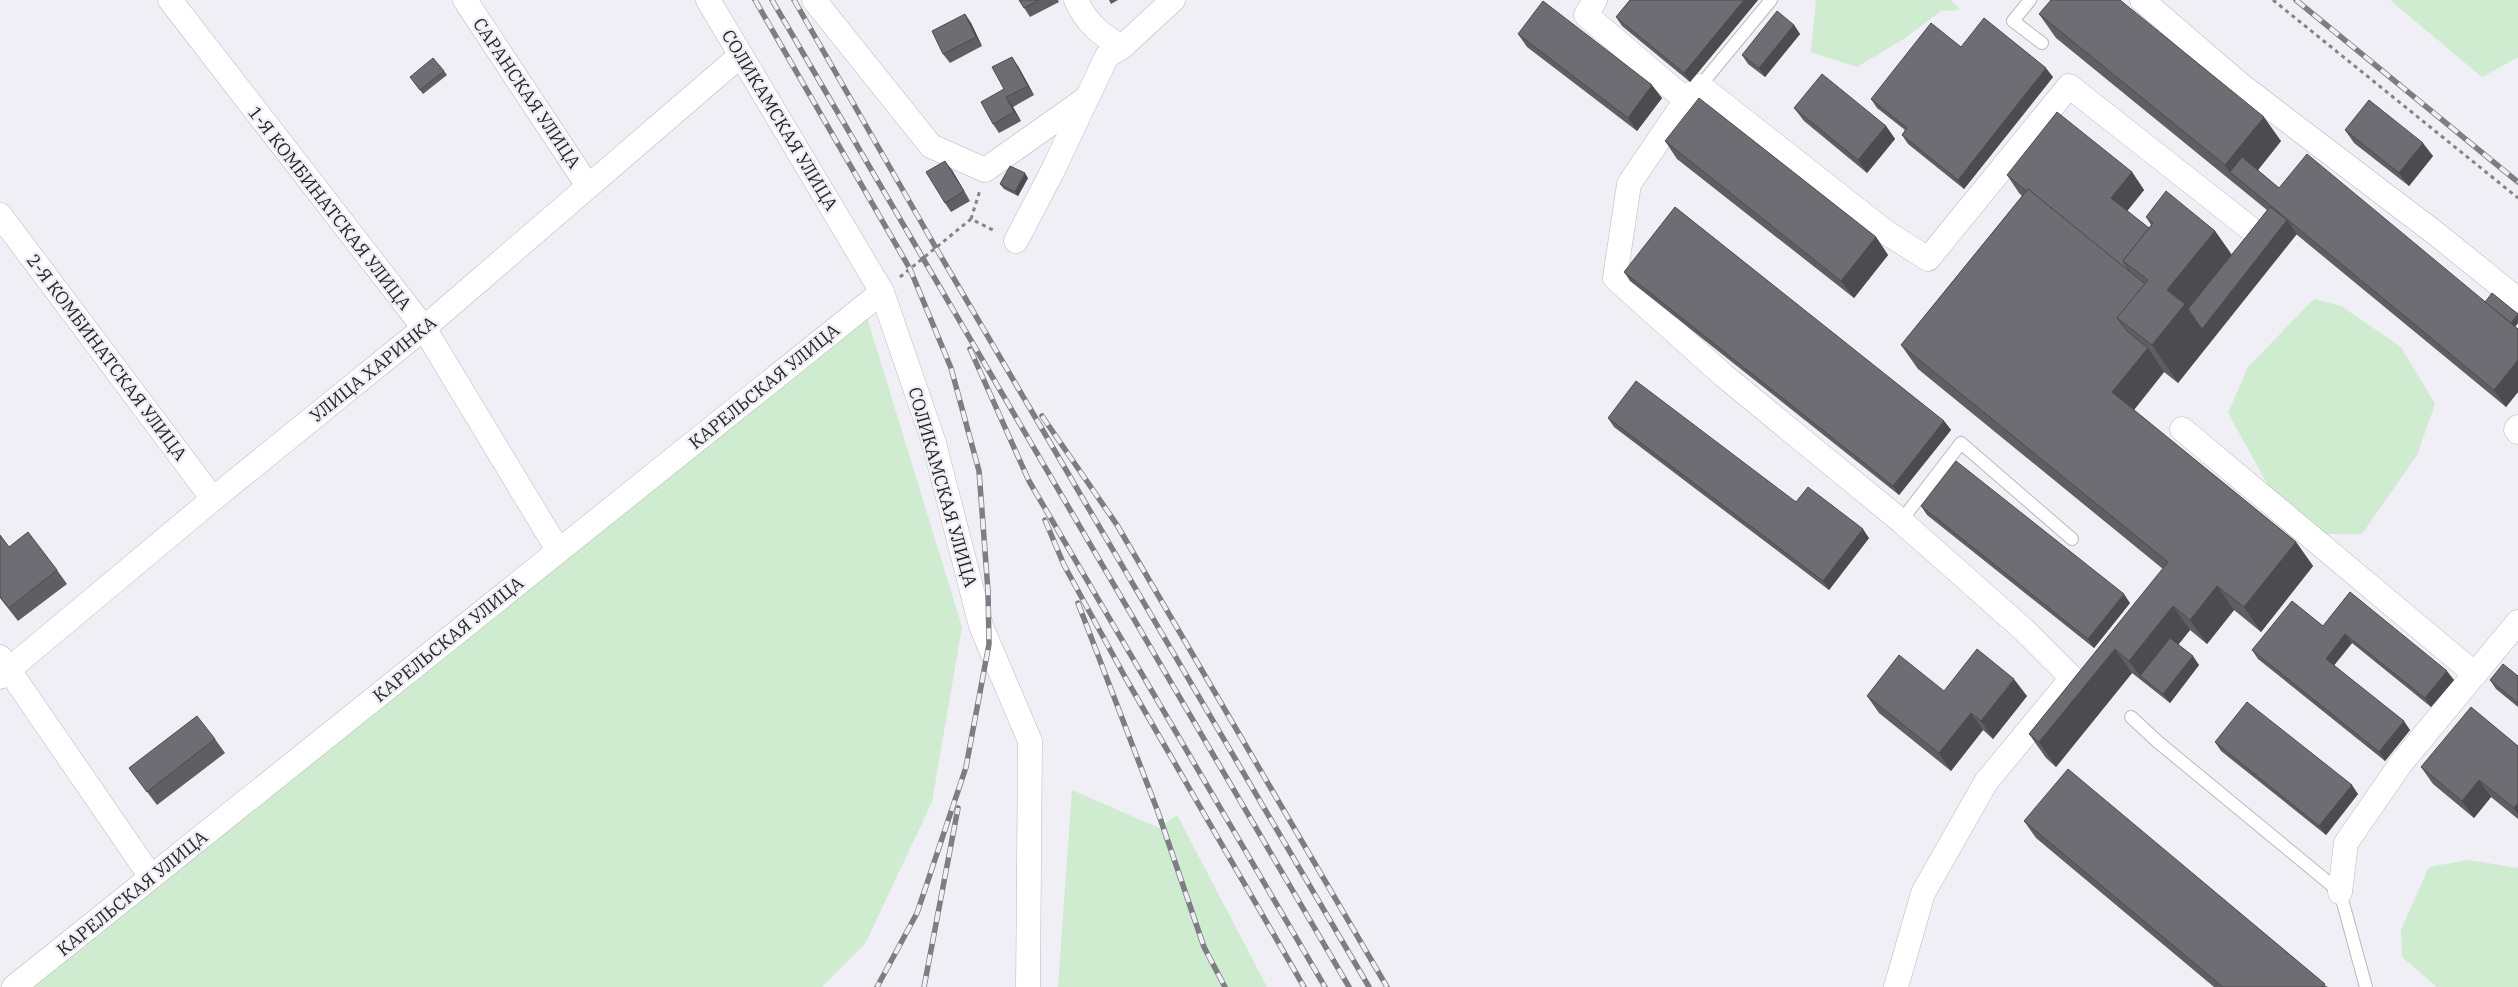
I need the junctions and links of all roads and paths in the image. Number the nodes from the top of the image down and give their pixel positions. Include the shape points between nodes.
1 (170, 0) edge
2 (465, 0) edge
3 (708, 0) edge
4 (814, 0) edge
5 (1076, 0) edge
6 (1173, 0) edge
7 (1595, 0) edge
8 (1771, 0) edge
9 (2030, 0) edge
10 (2142, 0) edge
11 (2273, 0) edge
12 (2042, 43) edge
13 (1122, 47) junction
14 (741, 55) junction
15 (1693, 93) junction
16 (1084, 100) junction
17 (985, 170) junction
18 (588, 186) junction
19 (2518, 198) edge
20 (0, 215) edge
21 (971, 219) junction
22 (2256, 234) edge
23 (1016, 241) joint
24 (882, 292) junction
25 (2518, 300) edge
26 (424, 328) junction
27 (2518, 427) edge
28 (2182, 429) dead end
29 (2518, 432) edge
30 (214, 498) junction
31 (1902, 521) junction
32 (2072, 539) dead end
33 (558, 550) junction
34 (2518, 622) edge
35 (3, 667) edge
36 (2474, 674) junction
37 (2131, 717) dead end
38 (151, 878) junction
39 (2340, 892) junction
40 (14, 987) edge
41 (1028, 987) edge
42 (1896, 987) edge
43 (2366, 987) edge

1 - 26 street, 1-Я КОМБИНАТСКАЯ УЛИЦА
2 - 18 street, САРАНСКАЯ УЛИЦА
3 - 14 street, СОЛИКАМСКАЯ УЛИЦА
4 - 17 street via 931,146
5 - 13 street via 1091,26
6 - 13 street
7 - 15 street via 1586,14
8 - 15 lane
9 - 12 lane via 2013,21
10 - 25 street via 2242,86
11 - 19 path
13 - 16 street via 1107,56
14 - 18 street, УЛИЦА ХАРИНКА
14 - 24 street, СОЛИКАМСКАЯ УЛИЦА
15 - 22 street via 1928,259 2069,86
15 - 31 street via 1629,184 1615,278 1723,375
16 - 17 street
16 - 23 street
17 - 21 path
18 - 26 street, УЛИЦА ХАРИНКА
20 - 30 street, 2-Я КОМБИНАТСКАЯ УЛИЦА
21 - 23 path
21 - 24 path
24 - 33 street, КАРЕЛЬСКАЯ УЛИЦА
24 - 41 street, СОЛИКАМСКАЯ УЛИЦА via 934,443 981,626 1030,741
26 - 30 street, УЛИЦА ХАРИНКА
26 - 33 street, 1-Я КОМБИНАТСКАЯ УЛИЦА
27 - 29 street
28 - 36 street
30 - 35 street, УЛИЦА ХАРИНКА
31 - 32 lane via 1961,443
31 - 42 street via 2023,629 2072,678 1986,782 1923,893
33 - 38 street, КАРЕЛЬСКАЯ УЛИЦА
34 - 36 street
35 - 38 street
36 - 39 street via 2402,762 2346,843
37 - 39 lane
38 - 40 street, КАРЕЛЬСКАЯ УЛИЦА
39 - 43 lane

